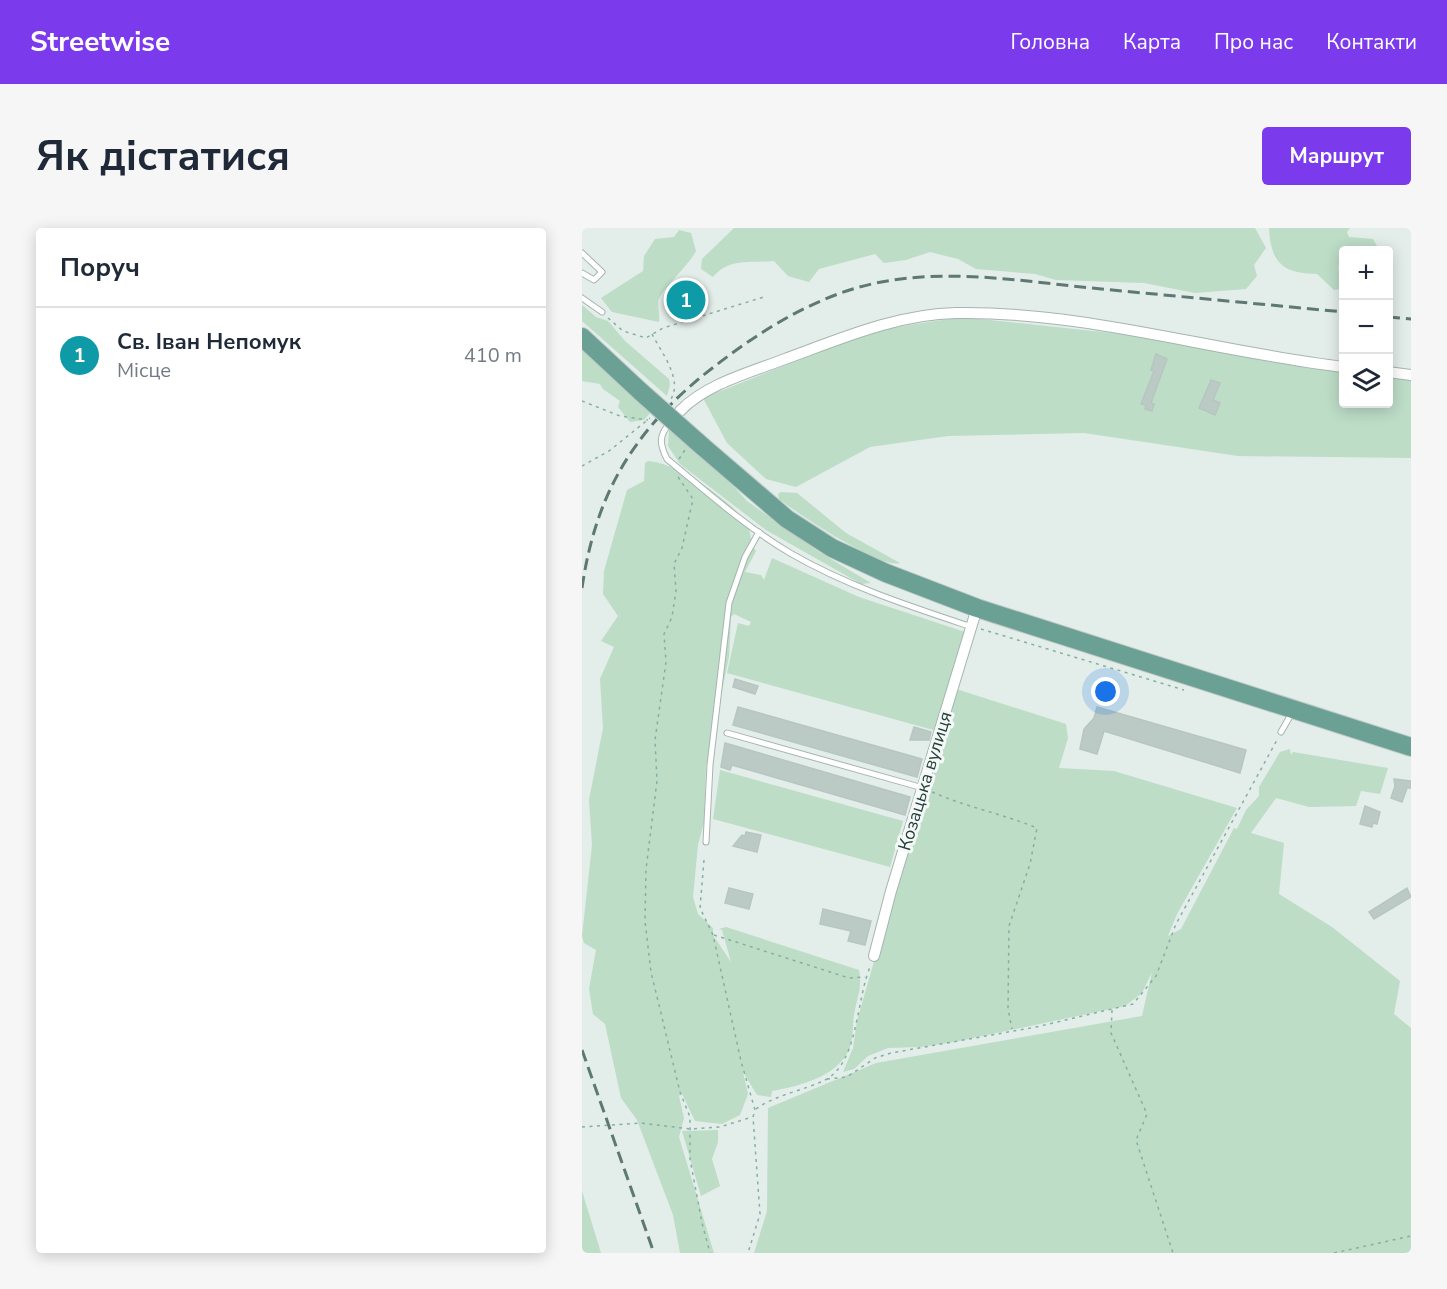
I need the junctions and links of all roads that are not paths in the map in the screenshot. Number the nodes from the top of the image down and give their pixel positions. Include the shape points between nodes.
1 (582, 253) edge
2 (582, 273) edge
3 (582, 298) edge
4 (602, 312) road end
5 (582, 337) edge
6 (1339, 366) edge
7 (1393, 373) edge
8 (1411, 375) edge
9 (680, 411) joint
10 (759, 532) junction
11 (977, 608) junction
12 (972, 627) junction
13 (1293, 710) junction
14 (1281, 732) road end
15 (727, 733) dead end
16 (1411, 747) edge
17 (923, 788) junction
18 (706, 842) dead end
19 (874, 956) road end

1 - 2 lane via 602,272 594,280
3 - 4 lane
5 - 11 main road, bridge via 696,446 787,519 832,548
6 - 9 street via 1101,327 955,313 871,328 721,385
7 - 8 street
9 - 10 lane via 666,427 660,445 673,464
10 - 12 lane via 846,582
10 - 18 lane via 745,557 729,603 710,765
11 - 12 street, Козацька вулиця
11 - 13 main road
12 - 17 street, Козацька вулиця
13 - 14 lane
13 - 16 main road
15 - 17 lane
17 - 19 street, Козацька вулиця

